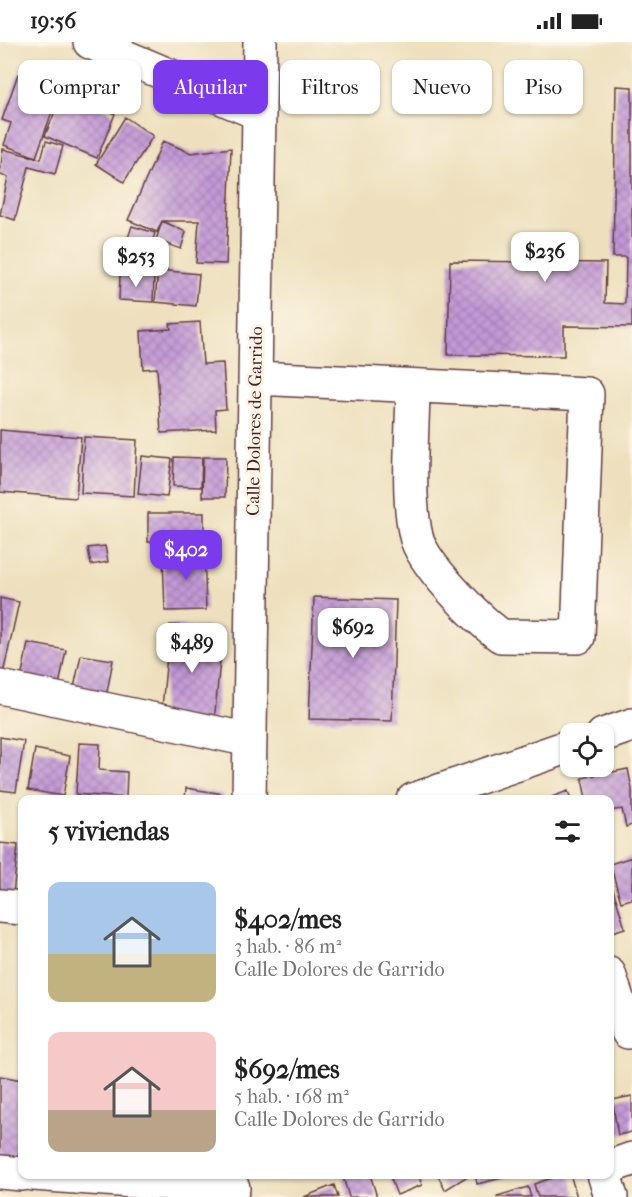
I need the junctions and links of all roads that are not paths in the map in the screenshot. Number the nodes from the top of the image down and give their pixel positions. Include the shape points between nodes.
1 (90, 42) edge
2 (260, 42) edge
3 (259, 60) edge
4 (153, 69) edge
5 (258, 114) edge
6 (256, 378) junction
7 (413, 386) junction
8 (0, 687) edge
9 (632, 726) edge
10 (614, 732) edge
11 (250, 740) junction
12 (560, 751) edge
13 (474, 790) edge
14 (249, 795) edge
15 (444, 795) edge
16 (0, 906) edge
17 (18, 908) edge
18 (614, 989) edge
19 (628, 1032) dead end
20 (632, 1159) edge
21 (614, 1165) edge
22 (0, 1172) edge
23 (18, 1174) edge
24 (110, 1179) edge
25 (606, 1179) edge
26 (233, 1187) edge
27 (611, 1197) edge

1 - 4 street
2 - 3 street, Calle Dolores de Garrido
5 - 6 street, Calle Dolores de Garrido
6 - 7 street
6 - 11 street, Calle Dolores de Garrido
7 - 7 street via 412,497 416,537 424,554 471,610 501,636 578,637 587,394
8 - 11 street
9 - 10 street
11 - 14 street, Calle Dolores de Garrido
12 - 13 street
13 - 15 street
16 - 17 street
18 - 19 street
20 - 21 street
22 - 23 street
24 - 26 street
25 - 27 street

